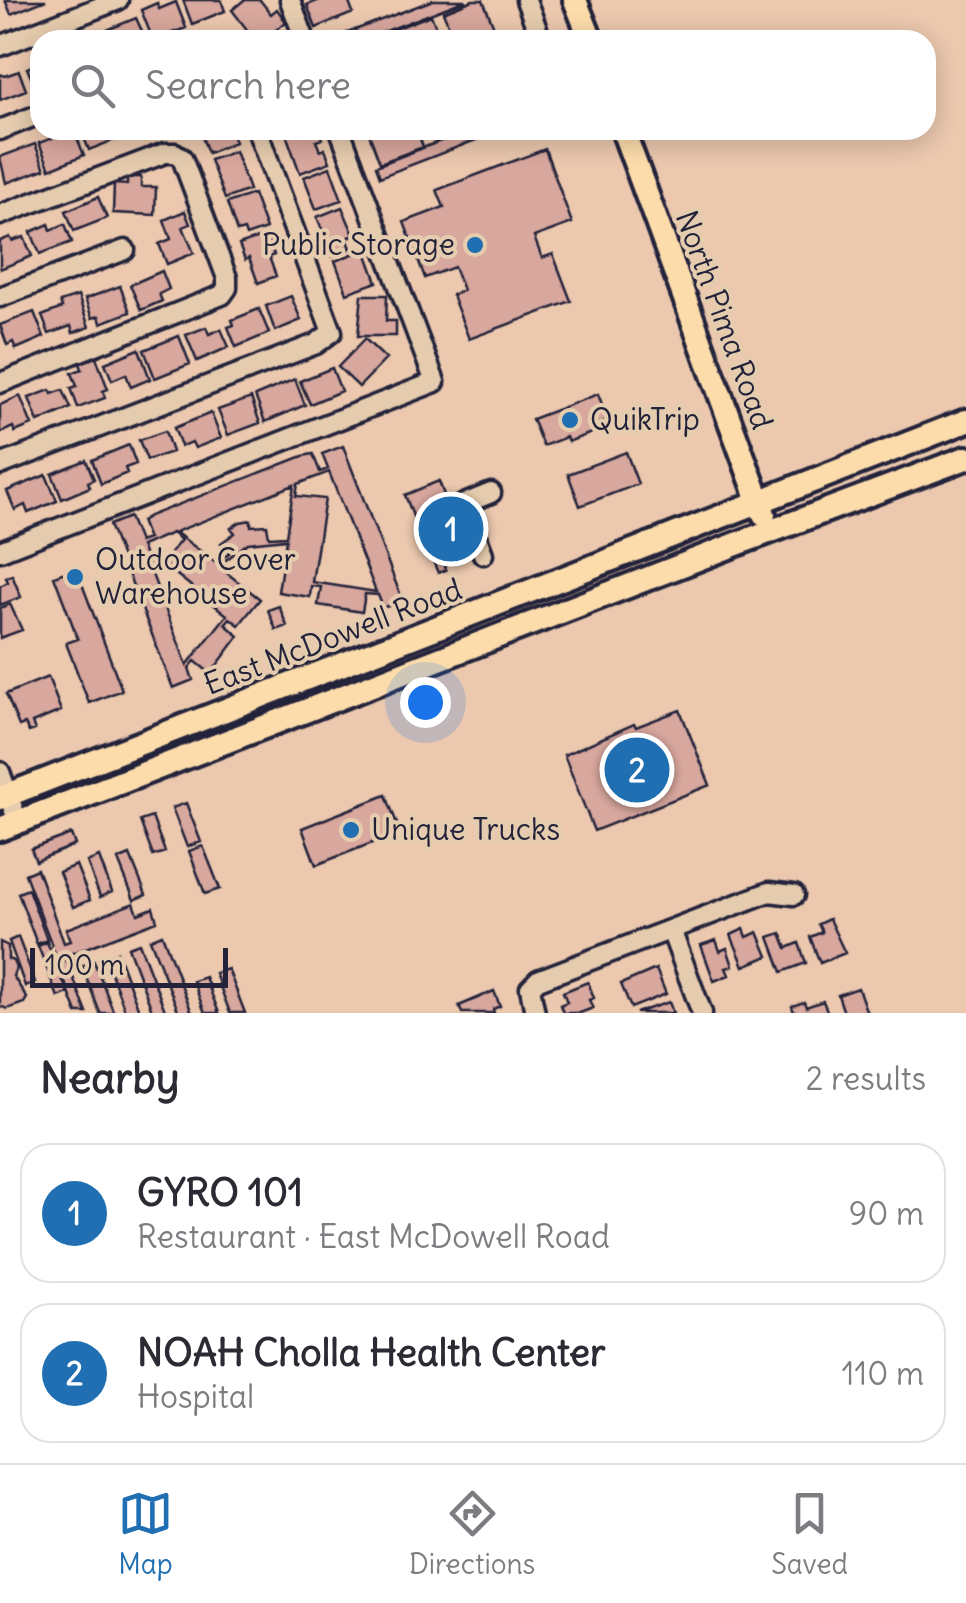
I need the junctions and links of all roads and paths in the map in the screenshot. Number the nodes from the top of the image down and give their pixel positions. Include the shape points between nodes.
1 (118, 0) edge
2 (290, 0) edge
3 (526, 0) edge
4 (575, 0) edge
5 (41, 30) edge
6 (302, 30) edge
7 (537, 30) edge
8 (586, 30) edge
9 (30, 34) edge
10 (0, 46) edge
11 (30, 118) edge
12 (0, 130) edge
13 (262, 140) edge
14 (344, 140) edge
15 (627, 140) edge
16 (0, 215) edge
17 (125, 250) dead end
18 (0, 298) edge
19 (0, 383) edge
20 (966, 422) edge
21 (966, 458) edge
22 (0, 466) edge
23 (491, 493) dead end
24 (760, 503) junction
25 (770, 531) junction
26 (0, 551) edge
27 (483, 554) dead end
28 (432, 630) junction
29 (442, 658) junction
30 (169, 732) junction
31 (180, 759) junction
32 (3, 788) edge
33 (9, 825) edge
34 (794, 894) dead end
35 (671, 930) junction
36 (535, 1013) edge
37 (702, 1013) edge

1 - 5 street
2 - 6 street
3 - 7 street
4 - 8 main road
9 - 10 street
11 - 12 street
13 - 22 street via 332,332 316,344
14 - 26 street via 435,382
15 - 24 main road, North Pima Road
16 - 19 street via 175,153 228,278 222,296
17 - 18 street
20 - 24 main road, East McDowell Road
21 - 25 main road, East McDowell Road
23 - 27 street via 464,504
24 - 25 main road, North Pima Road
24 - 28 main road, East McDowell Road
25 - 29 main road, East McDowell Road
28 - 29 main road
28 - 30 main road, East McDowell Road
29 - 31 main road, East McDowell Road
30 - 31 main road
30 - 32 main road, East McDowell Road
31 - 33 main road, East McDowell Road
32 - 33 street
34 - 35 street via 769,892
35 - 36 street via 538,980 530,988
35 - 37 street

